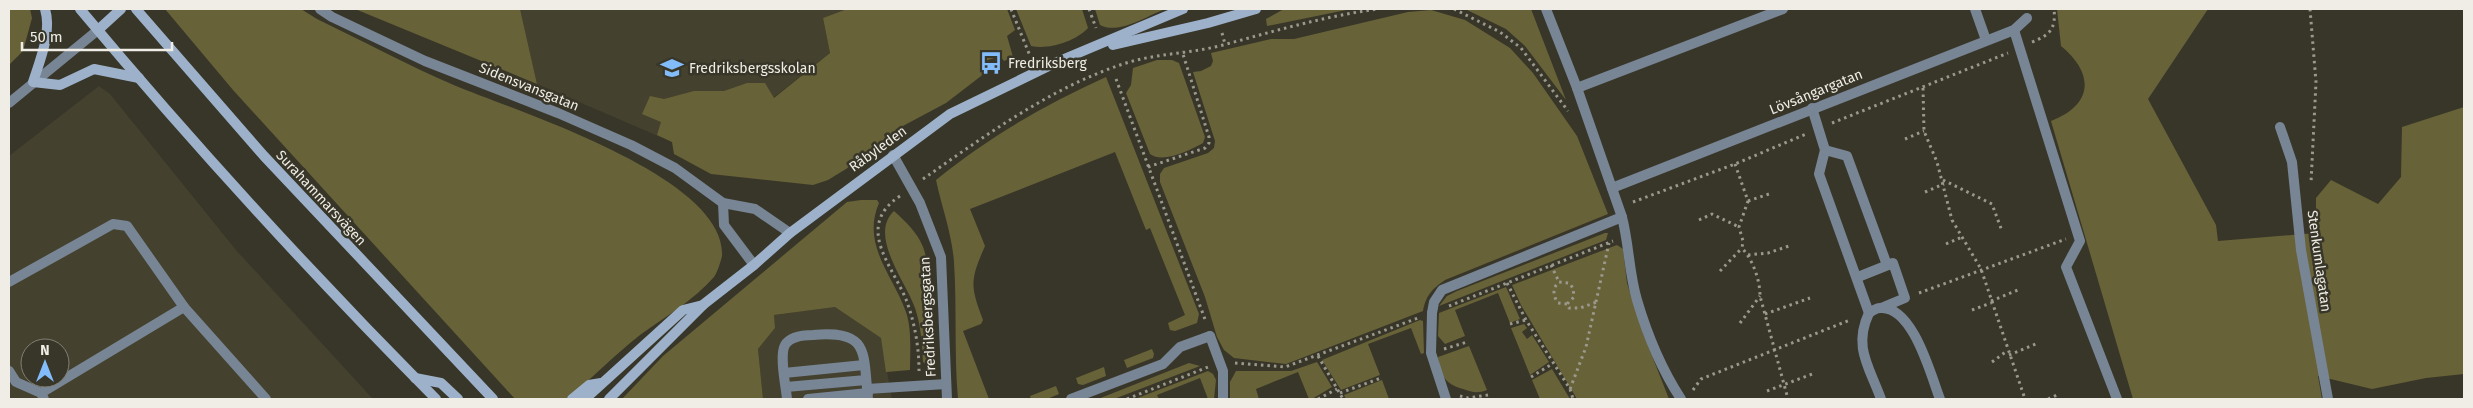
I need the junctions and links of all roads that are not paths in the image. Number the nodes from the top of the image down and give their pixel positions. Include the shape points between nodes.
1 (45, 9) edge
2 (80, 9) edge
3 (121, 9) edge
4 (136, 9) edge
5 (320, 9) edge
6 (1183, 9) edge
7 (1256, 9) edge
8 (1546, 9) edge
9 (1783, 9) edge
10 (1975, 9) edge
11 (2027, 18) dead end
12 (98, 30) junction
13 (2014, 30) junction
14 (1986, 40) junction
15 (1090, 50) junction
16 (140, 78) junction
17 (33, 82) junction
18 (1577, 88) junction
19 (9, 103) edge
20 (1812, 108) junction
21 (2280, 128) dead end
22 (1825, 150) junction
23 (893, 155) junction
24 (1612, 188) junction
25 (723, 203) junction
26 (1622, 217) junction
27 (790, 232) junction
28 (754, 265) junction
29 (1887, 265) junction
30 (1858, 277) junction
31 (9, 282) edge
32 (704, 304) junction
33 (184, 307) junction
34 (1881, 308) junction
35 (1869, 313) junction
36 (864, 365) junction
37 (9, 371) edge
38 (784, 373) junction
39 (414, 377) junction
40 (602, 383) junction
41 (946, 384) junction
42 (786, 387) junction
43 (867, 390) edge
44 (42, 396) edge
45 (492, 397) edge
46 (1446, 397) edge
47 (266, 399) edge
48 (436, 399) edge
49 (458, 399) edge
50 (572, 399) edge
51 (585, 399) edge
52 (609, 399) edge
53 (787, 399) edge
54 (808, 399) edge
55 (947, 399) edge
56 (1071, 399) edge
57 (1223, 399) edge
58 (1681, 399) edge
59 (1881, 399) edge
60 (1940, 399) edge
61 (2117, 399) edge
62 (2328, 399) edge

1 - 17 main road via 46,34
2 - 12 main road
3 - 12 main road
4 - 45 main road, Surahammarsvägen via 264,156
5 - 25 street, Sidensvansgatan via 425,61 631,145 675,168
6 - 15 main road, Råbyleden
7 - 15 main road, Råbyleden
8 - 18 street
9 - 18 street
10 - 14 street
11 - 13 street, Lövsångargatan
12 - 16 main road
12 - 17 street
13 - 14 street, Lövsångargatan
13 - 61 street via 2080,241 2066,267
14 - 20 street, Lövsångargatan
15 - 23 main road, Råbyleden via 1057,62 950,114
16 - 17 main road via 94,69 60,85
16 - 39 main road via 318,279
17 - 19 street
18 - 24 street
20 - 22 street
20 - 24 street, Lövsångargatan
21 - 62 street, Stenkumlagatan via 2292,162 2301,250
22 - 29 street via 1847,156
22 - 30 street via 1819,174
23 - 27 main road, Råbyleden
23 - 41 street, Fredriksbergsgatan via 931,227 941,257
24 - 26 street
25 - 27 street, Sidensvansgatan via 755,209
25 - 28 street via 724,225
26 - 46 street via 1442,290 1434,302 1432,313 1431,353
26 - 58 street via 1637,300 1666,376
27 - 28 main road, Råbyleden
28 - 32 main road, Råbyleden
29 - 30 street
29 - 34 street via 1892,263 1905,298
30 - 35 street
31 - 33 street via 113,224 127,226
32 - 40 main road via 683,310
32 - 52 main road
33 - 44 street
33 - 47 street
34 - 35 street
34 - 60 street via 1896,313 1909,323
35 - 59 street via 1860,345
36 - 38 street
36 - 38 street via 858,344 848,336 837,333 809,335 791,339 784,346
36 - 43 street
37 - 44 street via 16,382
38 - 42 street
39 - 48 main road
39 - 49 main road via 441,383
40 - 50 main road via 589,385
40 - 51 main road
41 - 43 street
41 - 55 street, Fredriksbergsgatan
42 - 43 street
42 - 53 street
43 - 54 street
56 - 57 street via 1163,364 1180,347 1210,336 1223,371

